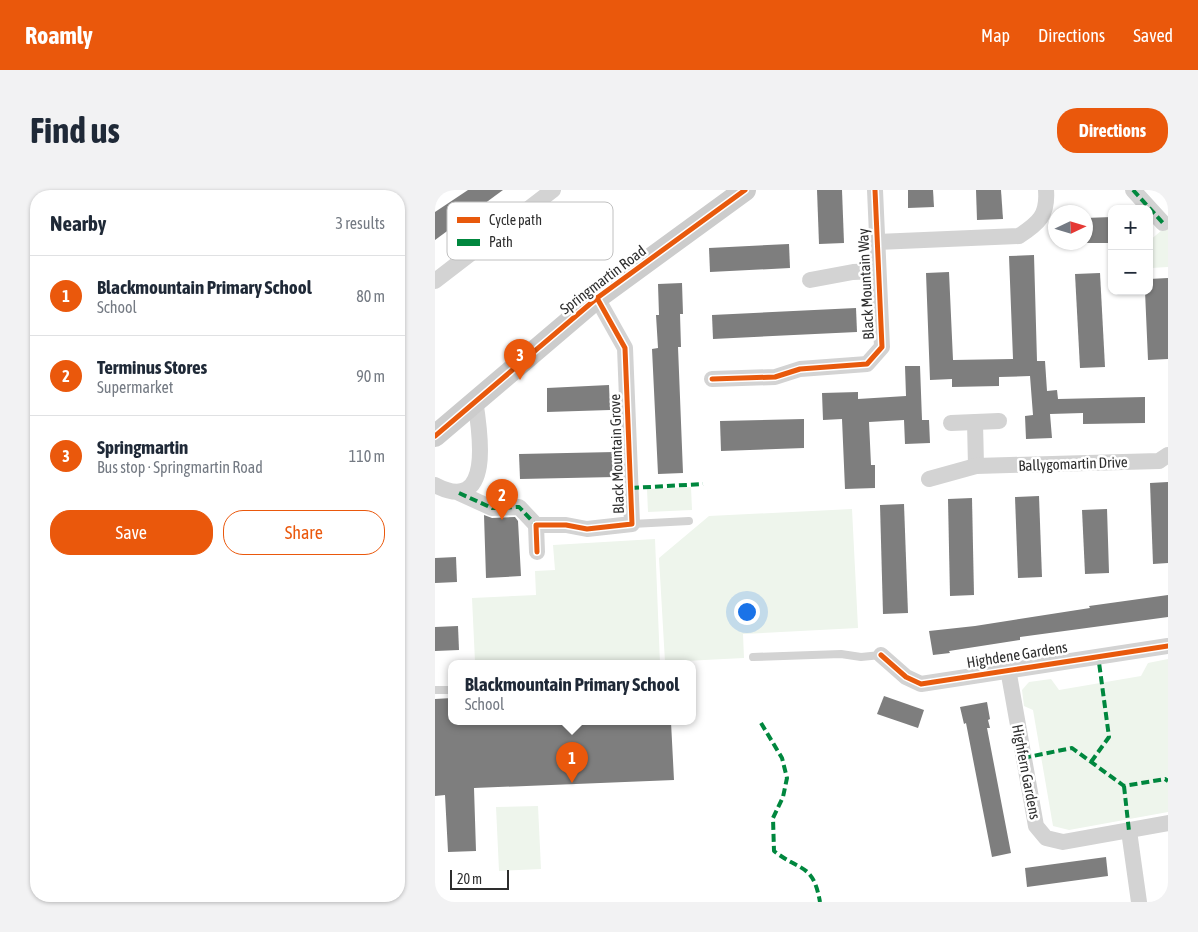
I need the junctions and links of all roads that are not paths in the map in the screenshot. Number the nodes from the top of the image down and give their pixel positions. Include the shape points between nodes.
1 (553, 190) edge
2 (745, 190) edge
3 (875, 190) edge
4 (1046, 190) edge
5 (1133, 190) edge
6 (537, 202) edge
7 (1163, 223) dead end
8 (877, 242) junction
9 (462, 260) edge
10 (878, 271) junction
11 (810, 280) dead end
12 (435, 281) edge
13 (597, 298) junction
14 (712, 379) dead end
15 (475, 400) junction
16 (999, 421) dead end
17 (975, 422) junction
18 (951, 423) dead end
19 (435, 436) edge
20 (1168, 455) edge
21 (976, 466) junction
22 (929, 478) dead end
23 (435, 485) edge
24 (459, 492) junction
25 (689, 521) dead end
26 (632, 524) junction
27 (536, 526) junction
28 (537, 552) dead end
29 (1168, 646) edge
30 (881, 655) joint
31 (753, 656) dead end
32 (1008, 669) junction
33 (435, 690) edge
34 (448, 690) edge
35 (1168, 823) edge
36 (1129, 830) junction
37 (1139, 902) edge

1 - 6 street
2 - 13 street, Springmartin Road
3 - 8 street, Black Mountain Way
4 - 8 street, Black Mountain Way via 1047,205 1037,225 1019,236
5 - 7 street
8 - 10 street, Black Mountain Way
9 - 12 street
10 - 11 street
10 - 14 street, Black Mountain Way via 882,348 867,364 800,369 775,377
13 - 15 street, Springmartin Road
13 - 26 street, Black Mountain Grove via 625,348
15 - 19 street, Springmartin Road
15 - 24 street via 481,441 478,476 468,488
16 - 17 street
17 - 18 street
17 - 21 street
20 - 21 street, Ballygomartin Drive via 1159,461
21 - 22 street, Ballygomartin Drive
23 - 24 street
24 - 27 street via 492,508 519,507
25 - 26 lane
26 - 27 street, Black Mountain Grove via 587,529 566,525
27 - 28 street
29 - 32 street, Highdene Gardens
30 - 31 lane
30 - 32 street, Highdene Gardens via 906,678 921,684
32 - 36 street, Highfern Gardens via 1036,826 1046,838 1063,842
33 - 34 lane
35 - 36 street, Highfern Gardens
36 - 37 street

